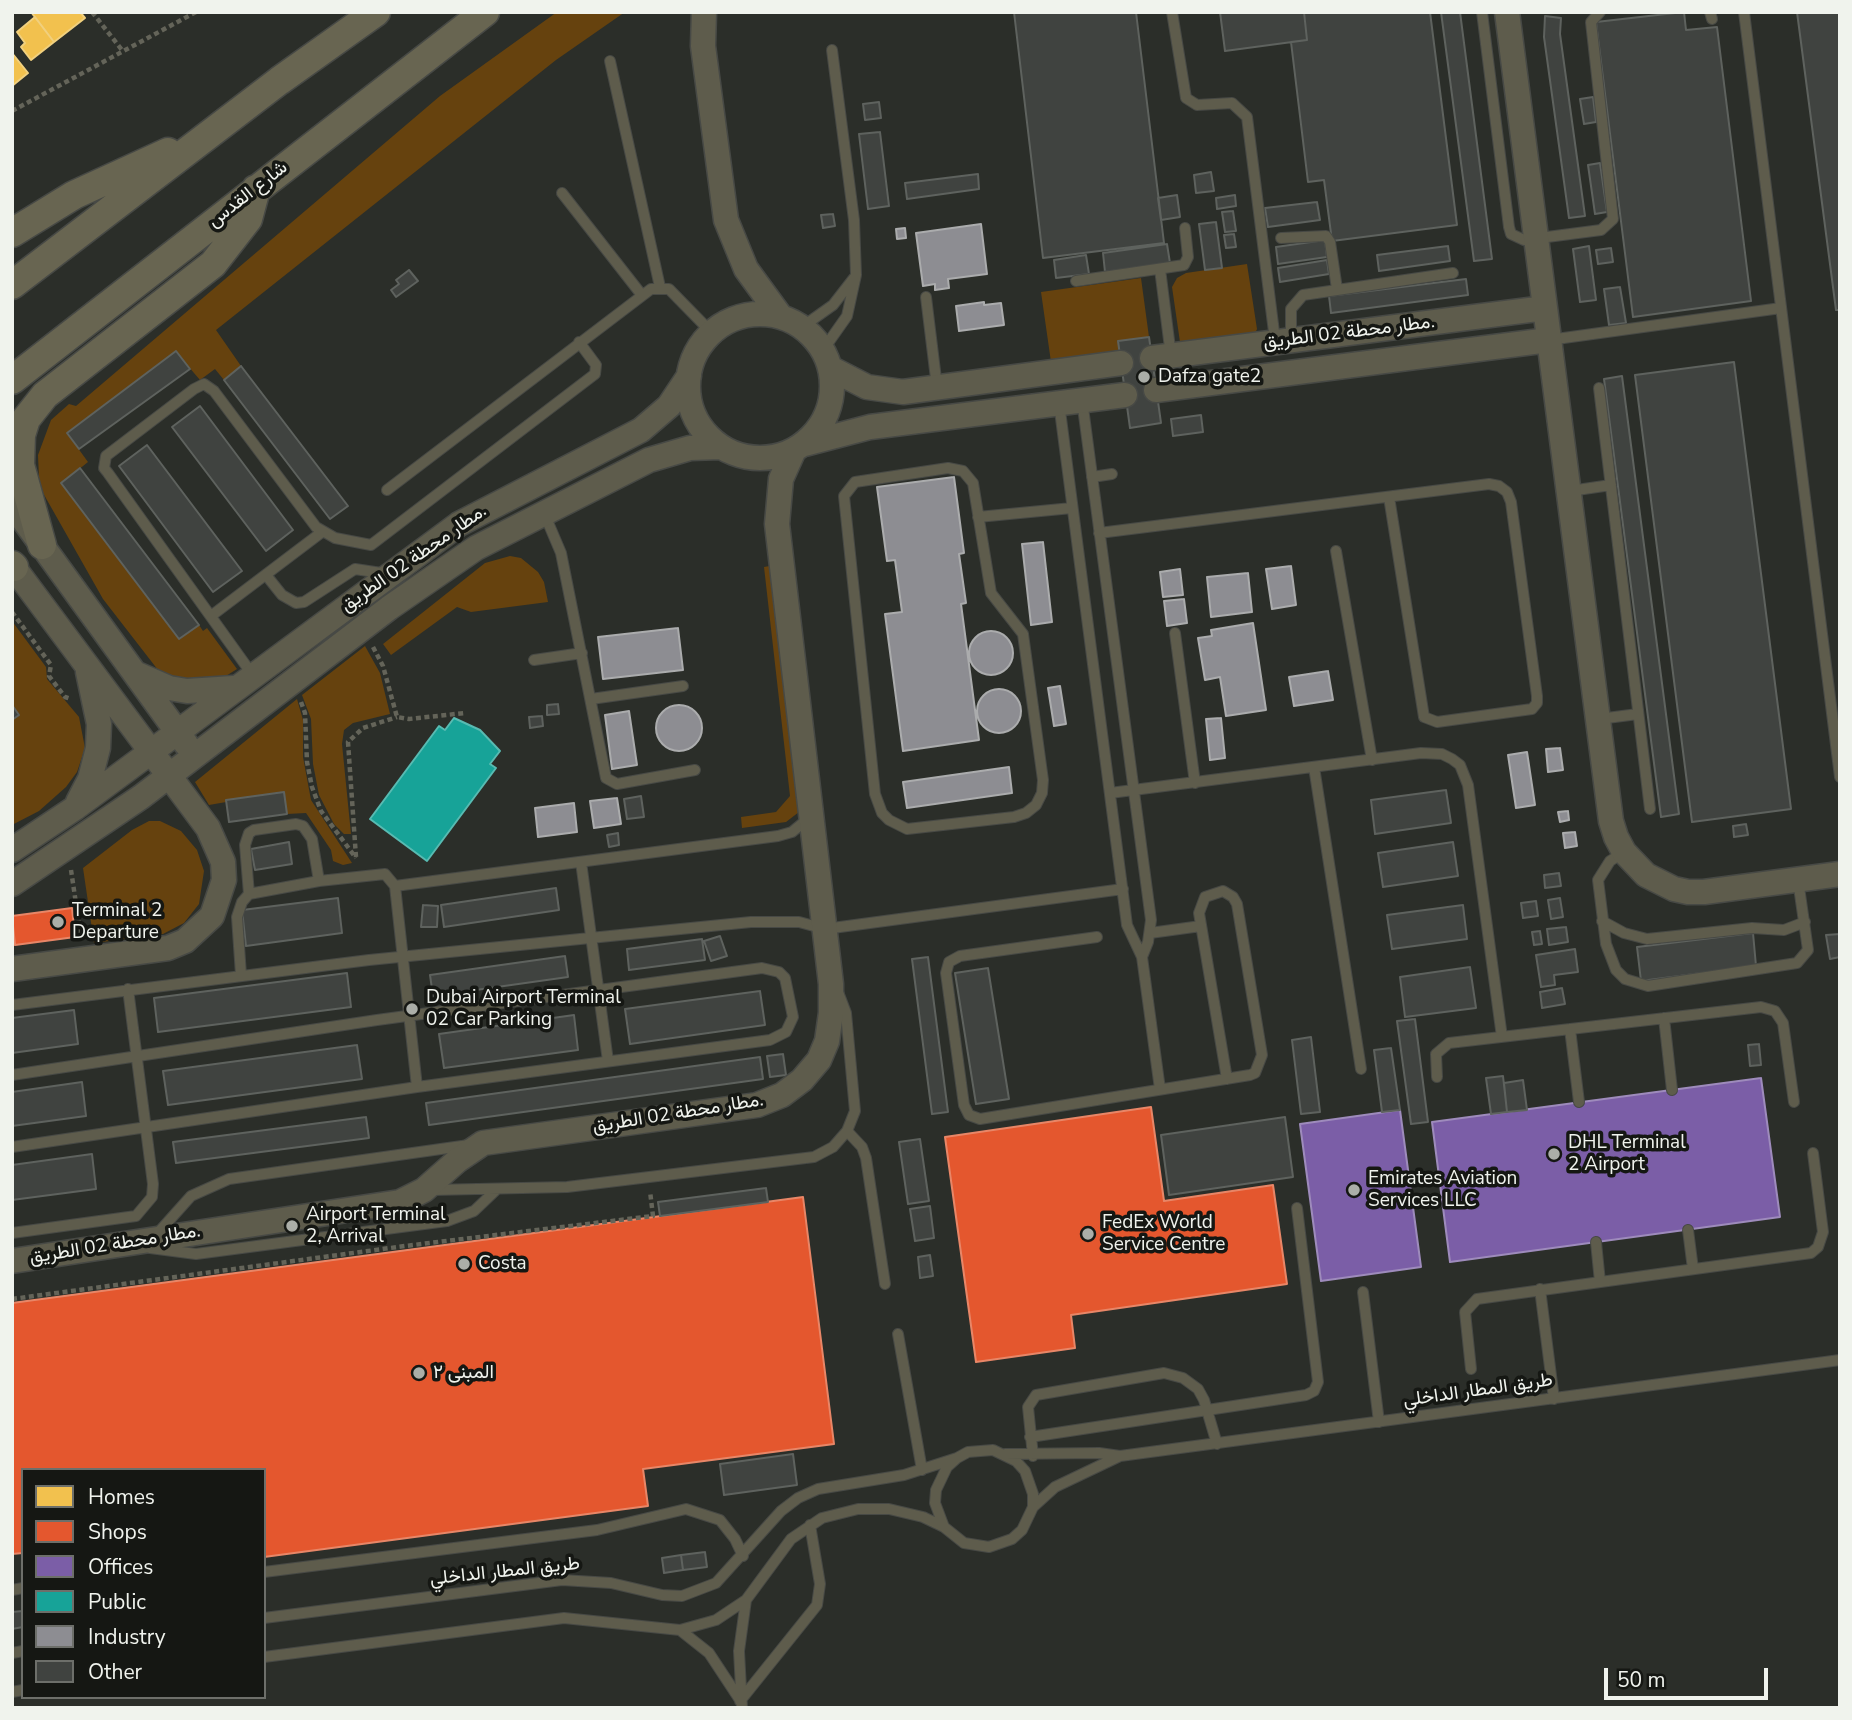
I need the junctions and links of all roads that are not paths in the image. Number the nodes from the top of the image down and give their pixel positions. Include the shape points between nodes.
1 (376, 12) edge
2 (485, 12) edge
3 (704, 12) edge
4 (1172, 12) edge
5 (1482, 12) edge
6 (1507, 12) edge
7 (1600, 12) edge
8 (1744, 12) edge
9 (832, 50) dead end
10 (610, 61) dead end
11 (206, 136) junction
12 (256, 189) junction
13 (562, 193) dead end
14 (1185, 228) dead end
15 (12, 233) edge
16 (1281, 238) dead end
17 (1537, 238) junction
18 (1160, 269) junction
19 (1453, 273) dead end
20 (856, 275) junction
21 (1076, 282) dead end
22 (12, 285) edge
23 (660, 287) junction
24 (1337, 289) junction
25 (641, 294) junction
26 (926, 297) dead end
27 (1545, 308) junction
28 (1781, 308) junction
29 (792, 322) junction
30 (712, 333) junction
31 (1549, 340) junction
32 (1283, 341) junction
33 (579, 342) junction
34 (1161, 357) joint
35 (827, 359) junction
36 (1121, 363) dead end
37 (1067, 370) junction
38 (1280, 374) junction
39 (689, 376) junction
40 (12, 380) edge
41 (1599, 388) dead end
42 (937, 389) junction
43 (1156, 390) dead end
44 (1125, 395) dead end
45 (1070, 401) junction
46 (721, 447) junction
47 (799, 447) junction
48 (1111, 474) dead end
49 (1092, 477) junction
50 (1611, 485) junction
51 (387, 490) dead end
52 (1569, 491) junction
53 (1389, 497) junction
54 (12, 503) edge
55 (1072, 508) junction
56 (544, 512) junction
57 (978, 517) junction
58 (322, 532) junction
59 (1100, 533) junction
60 (42, 545) junction
61 (1336, 551) dead end
62 (13, 566) edge
63 (389, 574) junction
64 (266, 575) junction
65 (211, 616) junction
66 (1175, 633) dead end
67 (582, 653) junction
68 (534, 660) dead end
69 (86, 665) junction
70 (136, 673) junction
71 (243, 681) junction
72 (683, 686) dead end
73 (591, 699) junction
74 (1638, 714) junction
75 (1599, 719) junction
76 (176, 731) junction
77 (150, 751) junction
78 (196, 757) junction
79 (1372, 760) junction
80 (1314, 767) junction
81 (695, 770) dead end
82 (169, 777) junction
83 (1840, 777) edge
84 (1195, 783) junction
85 (1134, 790) junction
86 (1110, 793) junction
87 (75, 808) junction
88 (1650, 809) dead end
89 (811, 816) junction
90 (12, 850) edge
91 (1624, 852) junction
92 (581, 862) junction
93 (1840, 874) edge
94 (1798, 880) junction
95 (319, 881) junction
96 (12, 884) edge
97 (395, 887) junction
98 (1122, 889) junction
99 (249, 894) junction
100 (1602, 921) junction
101 (1805, 922) junction
102 (1201, 926) junction
103 (825, 929) junction
104 (1150, 933) junction
105 (1097, 937) dead end
106 (591, 938) junction
107 (1142, 957) junction
108 (402, 958) junction
109 (12, 970) edge
110 (241, 975) junction
111 (831, 984) junction
112 (128, 989) junction
113 (598, 990) junction
114 (12, 1005) edge
115 (409, 1016) junction
116 (1664, 1018) junction
117 (1570, 1029) junction
118 (1502, 1037) junction
119 (136, 1057) junction
120 (608, 1061) junction
121 (1361, 1069) dead end
122 (12, 1075) edge
123 (1437, 1077) dead end
124 (1227, 1079) junction
125 (417, 1087) junction
126 (1160, 1089) junction
127 (1672, 1090) dead end
128 (1794, 1101) dead end
129 (1579, 1102) dead end
130 (145, 1129) junction
131 (847, 1131) junction
132 (483, 1143) junction
133 (12, 1147) edge
134 (1813, 1153) dead end
135 (424, 1190) junction
136 (495, 1191) junction
137 (1297, 1208) dead end
138 (1688, 1230) dead end
139 (12, 1233) edge
140 (145, 1241) junction
141 (1595, 1242) dead end
142 (12, 1261) edge
143 (1693, 1269) junction
144 (1600, 1282) junction
145 (885, 1284) dead end
146 (1540, 1289) junction
147 (1363, 1292) dead end
148 (898, 1334) dead end
149 (1840, 1360) edge
150 (1471, 1369) dead end
151 (1554, 1399) junction
152 (1208, 1410) junction
153 (1379, 1422) junction
154 (1030, 1437) junction
155 (1217, 1444) junction
156 (1005, 1454) junction
157 (1032, 1456) junction
158 (1120, 1456) junction
159 (957, 1458) junction
160 (922, 1471) junction
161 (1033, 1507) junction
162 (810, 1525) junction
163 (944, 1527) junction
164 (743, 1556) junction
165 (266, 1572) edge
166 (746, 1600) junction
167 (266, 1618) edge
168 (680, 1630) junction
169 (266, 1657) edge
170 (741, 1704) edge

1 - 11 main road
2 - 12 main road, شارع القدس
3 - 29 street via 703,46 726,220 746,269
4 - 32 lane via 1186,98 1197,105 1232,103 1247,117
5 - 17 lane via 1508,227 1517,238
6 - 17 street
7 - 17 lane via 1593,17 1591,28 1613,219 1601,230
8 - 28 lane
9 - 20 lane via 854,220
10 - 23 lane
11 - 15 main road via 74,195
11 - 22 main road
12 - 40 main road, شارع القدس
12 - 60 main road via 247,219 213,264 45,395 26,419 20,465
13 - 25 lane
14 - 18 lane via 1187,261
16 - 24 lane via 1326,236
17 - 27 street
18 - 21 lane
18 - 34 lane
19 - 24 lane
20 - 29 lane via 833,305
20 - 35 lane via 846,316
23 - 25 lane
23 - 30 lane via 676,295
24 - 32 lane via 1303,295 1295,301
25 - 33 lane
26 - 42 lane
27 - 31 street
27 - 32 street, مطار محطة 02 الطريق.
28 - 31 lane
28 - 83 lane
29 - 30 street via 759,314 737,318
29 - 35 street
30 - 39 street via 693,360
31 - 38 street, مطار محطة 02 الطريق.
31 - 52 street
32 - 34 street, مطار محطة 02 الطريق.
32 - 38 street
33 - 51 lane
33 - 58 lane via 596,365 595,374 377,542 363,546
35 - 42 street via 850,380 885,391
35 - 47 street via 830,404 820,426
36 - 37 street
37 - 42 street
37 - 45 street
38 - 43 street, مطار محطة 02 الطريق.
39 - 46 street via 694,416
39 - 63 street, مطار محطة 02 الطريق. via 668,406 640,430 459,524
41 - 50 lane
44 - 45 street
45 - 47 street via 870,428
45 - 49 lane
45 - 55 lane
46 - 47 street via 750,458 780,456
46 - 56 street, مطار محطة 02 الطريق. via 690,448 649,460
47 - 89 street, مطار محطة 02 الطريق. via 781,479 777,524
48 - 49 lane
49 - 59 lane
50 - 52 lane
50 - 74 lane
52 - 75 street
53 - 53 lane via 1489,484 1507,492 1538,696 1532,709 1437,722 1424,717
53 - 59 lane
54 - 60 street
55 - 57 lane
55 - 86 lane
56 - 67 lane via 561,553
56 - 78 street, مطار محطة 02 الطريق. via 476,548 361,629
57 - 57 lane via 973,483 956,468 855,482 844,496 875,794 889,820 906,829 1014,817 1036,805 1042,793 1025,642 1019,627 991,593
58 - 64 lane
58 - 65 lane via 214,391 204,384 194,389 106,456 104,468
59 - 85 lane
60 - 70 street
61 - 79 lane
62 - 69 street
63 - 64 lane via 363,568 347,571 296,603 282,595
63 - 71 street, مطار محطة 02 الطريق.
64 - 65 lane
65 - 71 lane
66 - 84 lane
67 - 68 lane
67 - 73 lane
69 - 77 street
69 - 87 street via 99,724 98,748 90,779
70 - 71 street via 187,691
70 - 76 street
71 - 76 street, مطار محطة 02 الطريق.
72 - 73 lane
73 - 81 lane via 604,774 610,782
74 - 75 lane
74 - 88 lane
75 - 91 street via 1611,821
76 - 77 street, مطار محطة 02 الطريق.
76 - 78 street
77 - 82 street
77 - 87 street, مطار محطة 02 الطريق.
78 - 82 street, مطار محطة 02 الطريق.
79 - 80 lane
79 - 118 lane via 1432,752 1452,759 1465,774
80 - 84 lane
80 - 121 lane
82 - 96 street, مطار محطة 02 الطريق.
82 - 109 street via 218,844 224,880 212,916 185,941 168,948
84 - 85 lane
85 - 86 lane
85 - 104 lane
86 - 98 lane
87 - 90 street, مطار محطة 02 الطريق.
89 - 92 lane via 802,826 778,836
89 - 103 street, مطار محطة 02 الطريق.
91 - 94 street via 1646,875 1688,892
91 - 100 lane via 1610,861 1598,880
92 - 97 lane
92 - 106 lane
93 - 94 street
94 - 101 lane
95 - 97 lane via 378,872 386,874
95 - 99 lane
95 - 99 lane via 312,839 303,826 254,830 245,845
97 - 108 lane
98 - 103 lane
98 - 107 lane via 1127,925
99 - 110 lane via 237,917
100 - 101 lane via 1647,939 1752,928 1784,930
100 - 101 lane via 1616,970 1636,984 1648,986 1797,963 1808,950
102 - 104 lane
102 - 124 lane
102 - 124 lane via 1199,907 1205,897 1223,891 1233,897 1262,1055 1255,1073
103 - 106 lane via 775,921
103 - 111 street, مطار محطة 02 الطريق.
104 - 107 lane
105 - 126 lane via 960,956 949,962 946,973 966,1111 980,1119
106 - 108 lane
106 - 113 lane
107 - 126 lane
108 - 110 lane
108 - 115 lane
110 - 112 lane
111 - 131 lane via 846,1013 855,1090 855,1111
111 - 132 street, مطار محطة 02 الطريق. via 827,1041 819,1060 782,1095 757,1105
112 - 114 lane
112 - 119 lane
113 - 115 lane
113 - 120 lane
113 - 120 lane via 771,968 785,978 793,1017 786,1032 771,1040
115 - 119 lane
115 - 125 lane
116 - 117 lane
116 - 127 lane
116 - 128 lane via 1760,1007 1775,1011 1783,1023
117 - 118 lane
117 - 129 lane
118 - 123 lane via 1443,1045 1436,1054
119 - 122 lane
119 - 130 lane
120 - 125 lane
124 - 126 lane
125 - 130 lane
130 - 133 lane
130 - 139 lane via 152,1196 136,1216
131 - 136 lane via 833,1147 814,1157 649,1179
131 - 145 lane via 866,1158
132 - 135 street, مطار محطة 02 الطريق.
132 - 140 lane via 229,1179 191,1196
134 - 143 lane via 1824,1233 1818,1247 1804,1255
135 - 136 lane
135 - 140 street, مطار محطة 02 الطريق. via 400,1202
136 - 140 lane via 474,1210 447,1221 196,1254 166,1252
137 - 152 lane via 1316,1387 1306,1395
138 - 143 lane
140 - 142 street, مطار محطة 02 الطريق.
141 - 144 lane
143 - 144 lane
144 - 146 lane
146 - 150 lane via 1486,1296 1469,1305 1465,1321
146 - 151 lane
147 - 153 lane
148 - 160 lane
149 - 151 lane, طريق المطار الداخلي
151 - 153 lane, طريق المطار الداخلي
152 - 154 lane
152 - 154 lane via 1191,1383 1164,1373 1036,1395 1028,1407
152 - 155 lane
153 - 155 lane, طريق المطار الداخلي
154 - 157 lane
155 - 158 lane, طريق المطار الداخلي
156 - 157 lane, طريق المطار الداخلي
156 - 159 lane via 981,1450
156 - 161 lane via 1031,1482
157 - 158 lane, طريق المطار الداخلي
158 - 161 lane, طريق المطار الداخلي via 1068,1480
159 - 160 lane, طريق المطار الداخلي
159 - 163 lane via 936,1490 935,1503
160 - 164 lane, طريق المطار الداخلي via 839,1485 798,1498 780,1511
161 - 163 lane via 1022,1530 1001,1545 964,1543
162 - 163 lane via 840,1512 874,1508 904,1511
162 - 166 lane via 778,1553
162 - 170 lane via 820,1584 817,1605
164 - 165 lane via 720,1520 686,1509 597,1530
164 - 167 lane, طريق المطار الداخلي via 716,1583 682,1596 611,1583 562,1580
166 - 168 lane via 716,1620
166 - 170 lane via 739,1651
168 - 169 lane via 564,1618
168 - 170 lane via 709,1653

